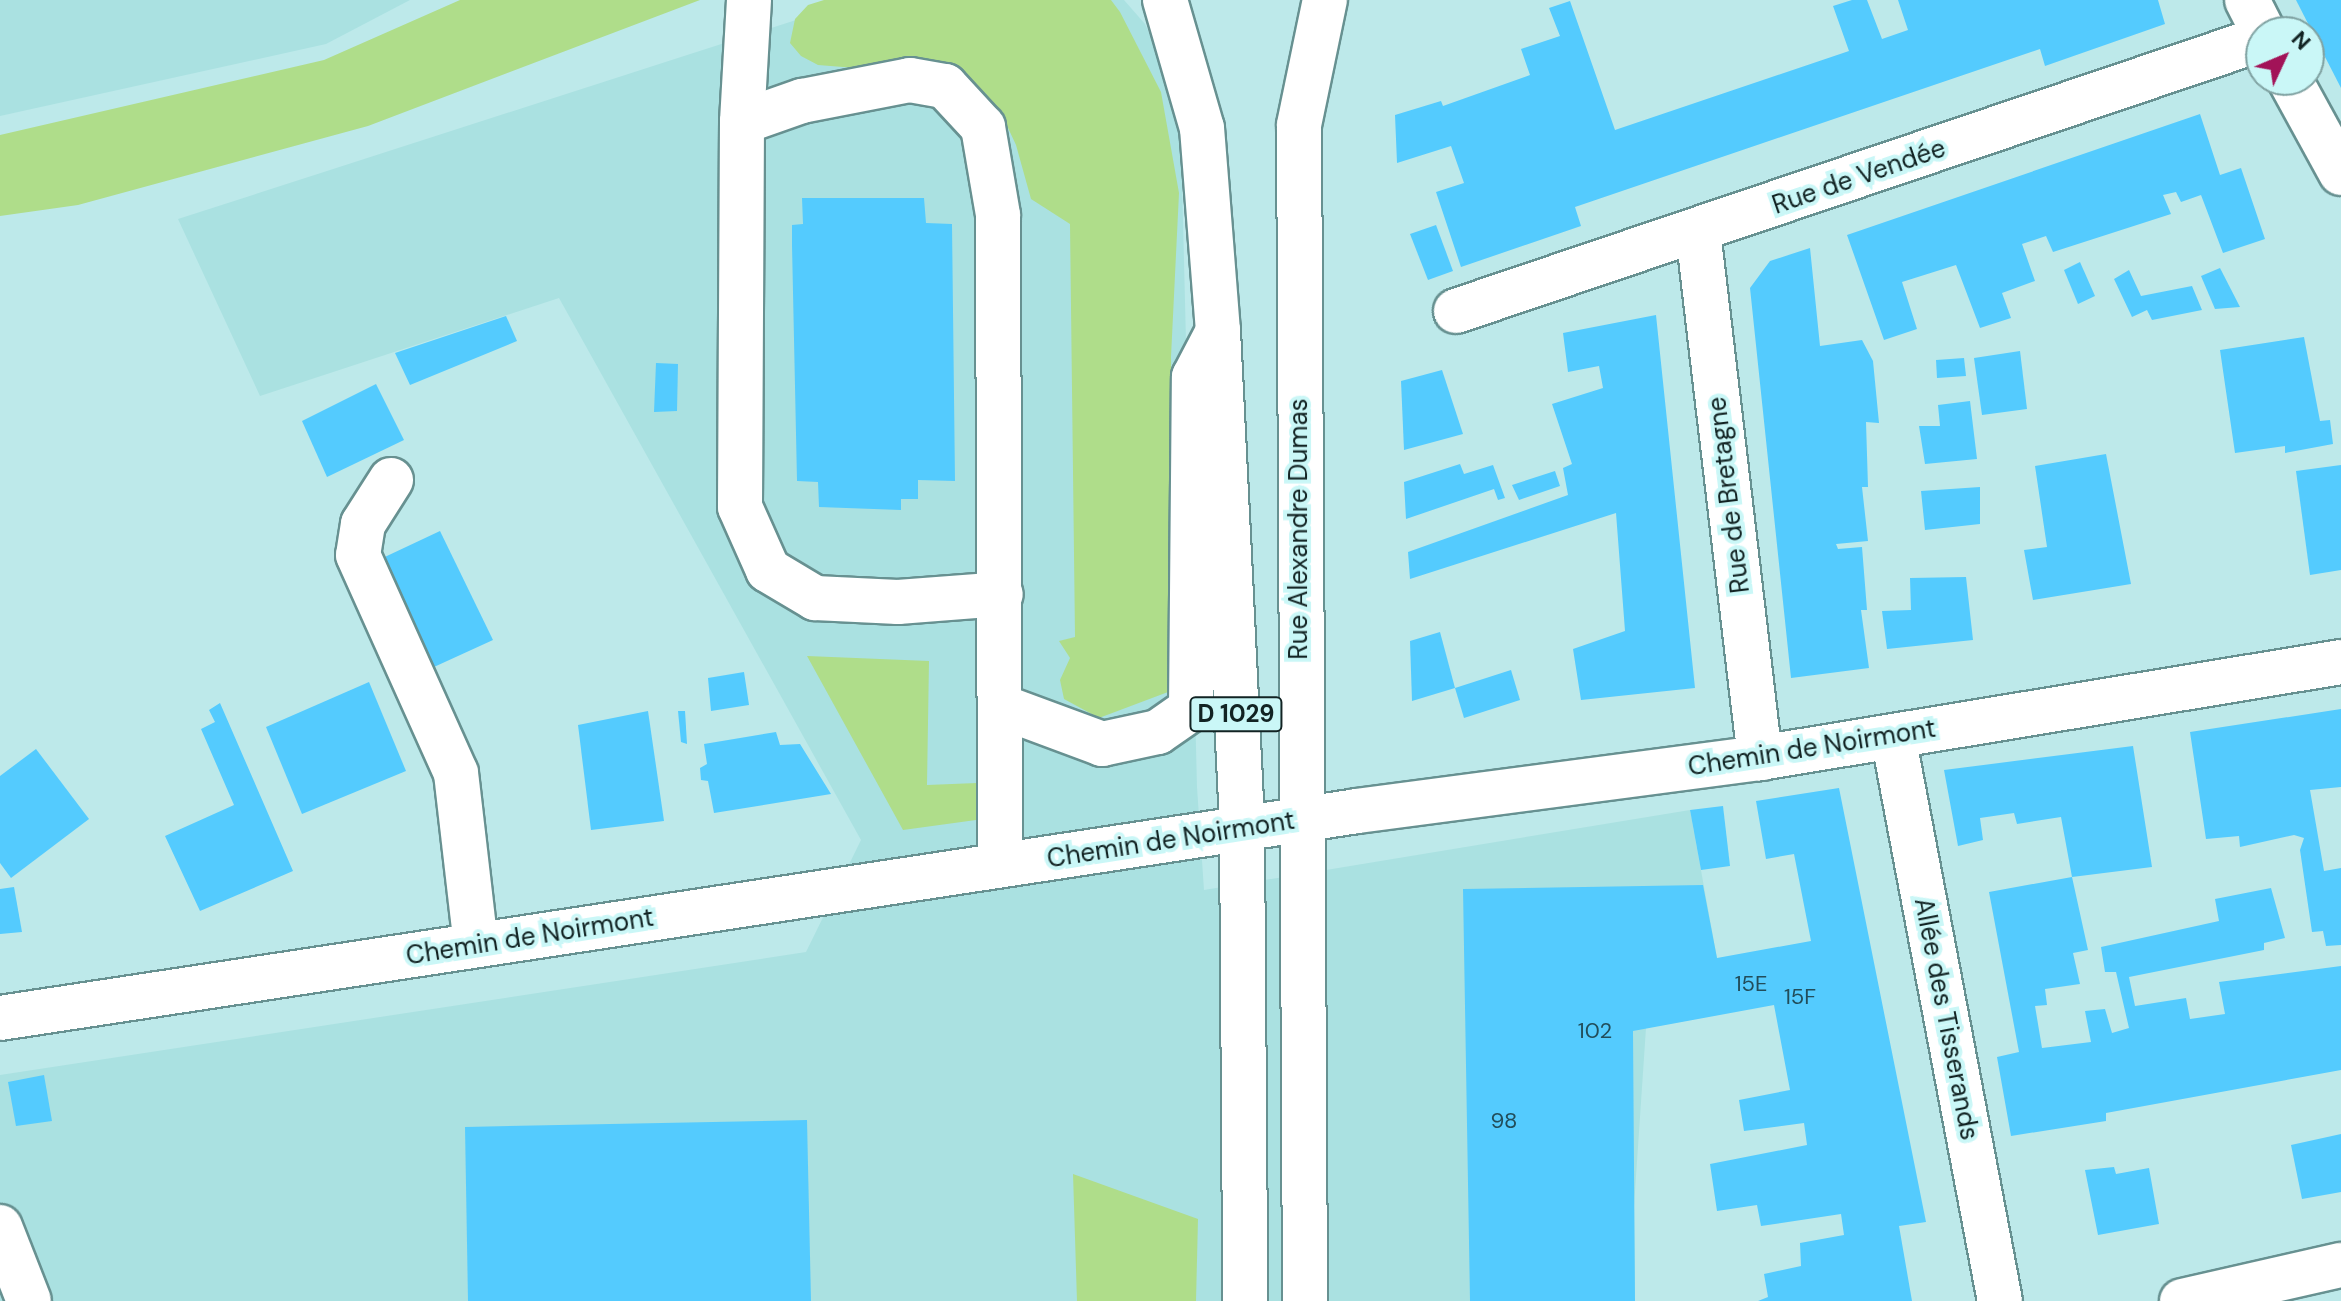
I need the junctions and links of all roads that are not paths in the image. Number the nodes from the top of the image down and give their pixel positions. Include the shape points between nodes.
1 (749, 0) edge
2 (1165, 0) edge
3 (1325, 0) edge
4 (2245, 44) edge
5 (2299, 96) edge
6 (742, 122) junction
7 (2341, 173) edge
8 (1698, 232) junction
9 (1456, 311) dead end
10 (1218, 331) junction
11 (391, 480) dead end
12 (1001, 594) junction
13 (2341, 662) edge
14 (1000, 706) junction
15 (1893, 736) junction
16 (1760, 758) junction
17 (1300, 820) junction
18 (1242, 830) junction
19 (1000, 865) junction
20 (476, 945) junction
21 (0, 1018) edge
22 (0, 1227) edge
23 (2341, 1265) edge
24 (29, 1301) edge
25 (1245, 1301) edge
26 (1305, 1301) edge
27 (2000, 1301) edge
28 (2182, 1301) edge

1 - 6 street
2 - 10 street, D 1029 via 1202,128
3 - 17 street, Rue Alexandre Dumas via 1299,125
4 - 8 street, Rue de Vendée
5 - 7 street
6 - 12 street via 740,507 768,570 815,598 898,602
6 - 12 street via 802,101 910,80 945,86 983,127 998,215
8 - 9 street, Rue de Vendée
8 - 16 street, Rue de Bretagne
10 - 14 street via 1194,377 1191,709 1158,732 1102,744
10 - 18 street, D 1029
11 - 20 street via 368,513 357,541 358,555 456,773
12 - 14 street
13 - 15 street, Chemin de Noirmont
14 - 19 street
15 - 16 street, Chemin de Noirmont
15 - 27 street, Allée des Tisserands
16 - 17 street, Chemin de Noirmont
17 - 18 street, Chemin de Noirmont
17 - 26 street, Rue Alexandre Dumas
18 - 19 street, Chemin de Noirmont
18 - 25 street, D 1029
19 - 20 street, Chemin de Noirmont
20 - 21 street, Chemin de Noirmont
22 - 24 street
23 - 28 street

